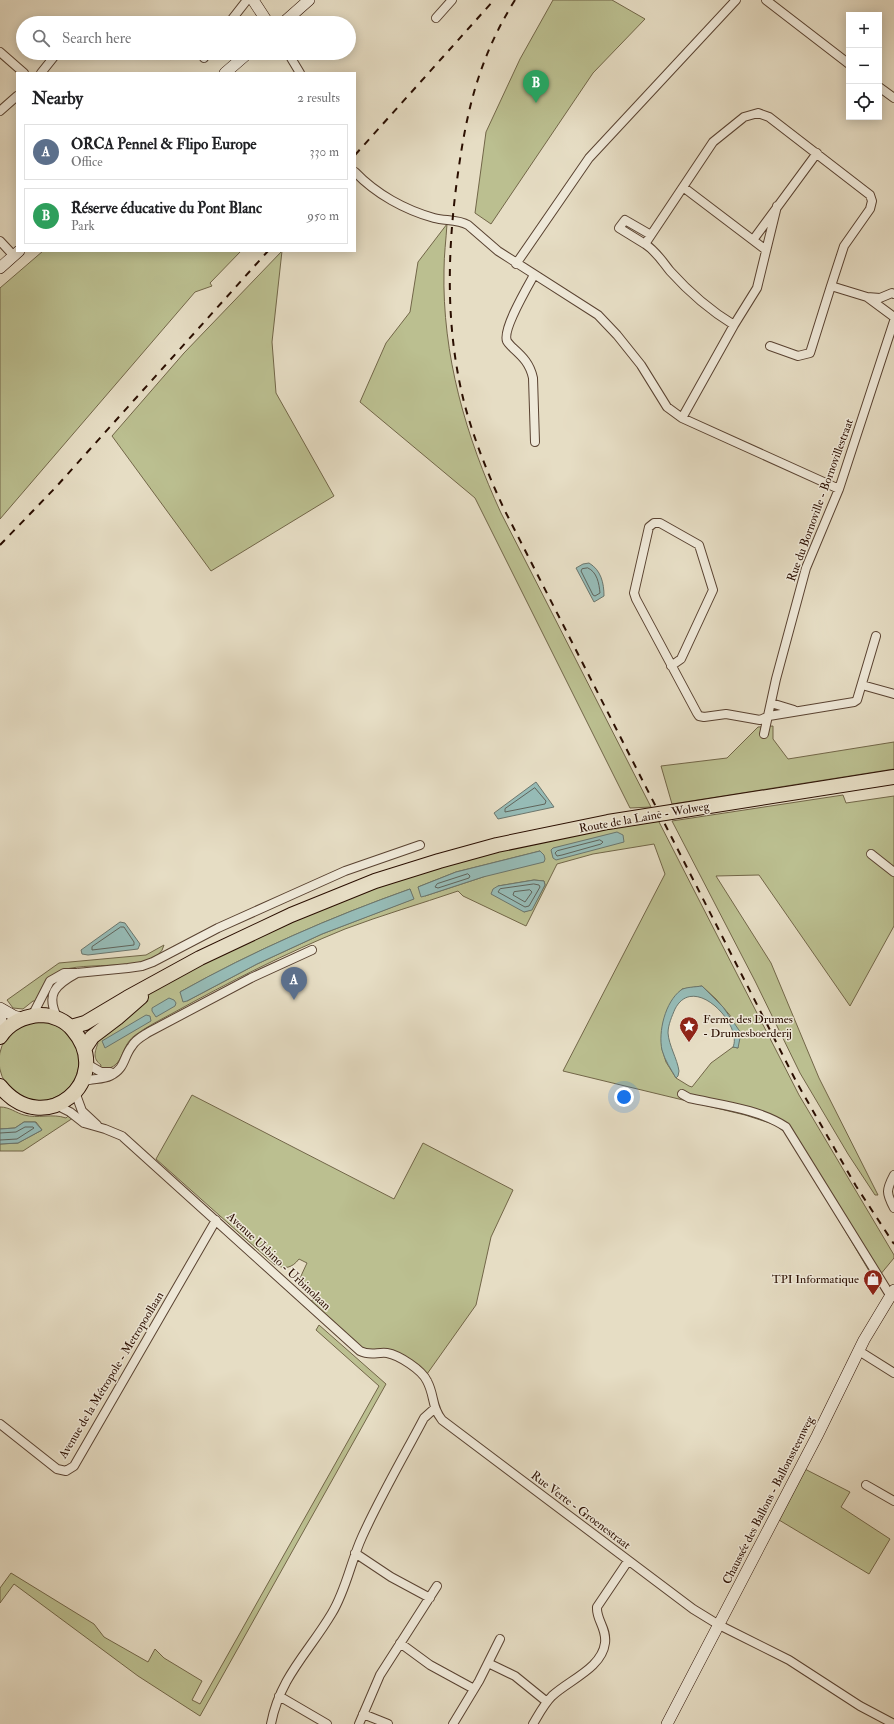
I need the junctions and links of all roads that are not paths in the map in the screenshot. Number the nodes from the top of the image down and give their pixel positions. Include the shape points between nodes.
1 (247, 0) edge
2 (253, 0) edge
3 (310, 0) edge
4 (452, 0) edge
5 (736, 0) edge
6 (766, 0) edge
7 (234, 16) edge
8 (263, 16) edge
9 (291, 16) edge
10 (436, 18) dead end
11 (0, 52) edge
12 (51, 60) edge
13 (240, 60) edge
14 (292, 60) edge
15 (846, 62) edge
16 (23, 72) edge
17 (41, 72) edge
18 (226, 72) edge
19 (299, 72) edge
20 (882, 89) edge
21 (16, 97) edge
22 (894, 98) edge
23 (0, 111) edge
24 (817, 153) junction
25 (356, 173) edge
26 (683, 187) junction
27 (777, 206) junction
28 (651, 235) junction
29 (753, 240) junction
30 (0, 241) edge
31 (646, 244) junction
32 (766, 250) junction
33 (17, 253) edge
34 (516, 264) junction
35 (0, 268) edge
36 (534, 275) junction
37 (831, 286) junction
38 (894, 294) edge
39 (867, 297) junction
40 (894, 317) edge
41 (894, 321) edge
42 (734, 325) junction
43 (770, 346) dead end
44 (682, 418) junction
45 (535, 442) dead end
46 (839, 489) junction
47 (876, 636) dead end
48 (671, 666) junction
49 (862, 685) junction
50 (894, 694) edge
51 (771, 703) junction
52 (797, 711) junction
53 (769, 716) junction
54 (764, 734) dead end
55 (894, 777) edge
56 (851, 783) junction
57 (894, 784) edge
58 (420, 845) dead end
59 (871, 854) dead end
60 (894, 872) edge
61 (312, 950) dead end
62 (78, 973) junction
63 (153, 984) junction
64 (0, 1008) edge
65 (0, 1015) edge
66 (27, 1017) junction
67 (58, 1019) junction
68 (72, 1028) junction
69 (2, 1035) edge
70 (84, 1049) junction
71 (86, 1064) junction
72 (115, 1072) junction
73 (0, 1086) edge
74 (79, 1087) junction
75 (682, 1094) dead end
76 (6, 1100) edge
77 (56, 1106) junction
78 (97, 1126) junction
79 (894, 1175) edge
80 (894, 1208) edge
81 (216, 1220) junction
82 (892, 1293) edge
83 (859, 1351) junction
84 (894, 1373) edge
85 (434, 1409) junction
86 (0, 1424) edge
87 (866, 1485) dead end
88 (894, 1501) edge
89 (355, 1553) junction
90 (628, 1561) junction
91 (437, 1586) dead end
92 (430, 1598) junction
93 (719, 1625) junction
94 (500, 1639) dead end
95 (400, 1643) junction
96 (488, 1663) junction
97 (474, 1689) junction
98 (279, 1696) junction
99 (547, 1702) junction
100 (364, 1714) junction
101 (271, 1724) edge
102 (327, 1724) edge
103 (359, 1724) edge
104 (388, 1724) edge
105 (453, 1724) edge
106 (533, 1724) edge
107 (667, 1724) edge
108 (894, 1724) edge

1 - 7 street
2 - 8 street
3 - 9 street
4 - 10 street
5 - 34 street via 589,158
6 - 15 street
11 - 16 street
12 - 17 street
13 - 18 street
14 - 19 street
20 - 22 street
21 - 23 street
24 - 26 street via 766,115 753,114 742,118 713,142
24 - 27 street
24 - 37 street via 868,193 872,199 870,209 844,246
25 - 34 street via 370,187 396,202 433,218 468,225
26 - 28 street
26 - 29 street
27 - 29 street
27 - 32 street
28 - 31 street
28 - 31 street via 625,220 620,228
29 - 32 street
30 - 33 street
31 - 42 street via 655,251 671,272 715,313
32 - 42 street via 757,288
33 - 35 street
34 - 36 street
36 - 44 street via 598,315 618,335 641,365 667,407
36 - 45 street via 516,306 506,336 507,342 531,368
37 - 39 street
37 - 43 street via 810,353 798,356
38 - 39 street via 880,298
39 - 40 street
41 - 46 street, Rue du Bornoville - Bornovillestraat
42 - 44 street
44 - 46 street
46 - 51 street, Rue du Bornoville - Bornovillestraat via 806,568
47 - 49 street
48 - 48 street via 681,659 713,590 699,545 660,523 654,523 649,527 634,594
48 - 53 street via 700,716 726,714 760,720
49 - 50 street
49 - 52 street via 854,702
51 - 52 street
51 - 53 street, Rue du Bornoville - Bornovillestraat
52 - 53 street
53 - 54 street, Rue du Bornoville - Bornovillestraat
55 - 56 highway, Route de la Laine - Wolweg
56 - 57 highway, Route de la Laine - Wolweg
56 - 63 highway, Route de la Laine - Wolweg via 608,822 497,845 439,861 376,881 291,915 200,958
58 - 62 street via 345,871 218,928 153,962 142,966
59 - 60 street
61 - 72 street via 251,978 149,1032 131,1047 121,1068
62 - 66 street via 64,973 50,981
62 - 67 street via 61,983 52,995 52,1004
63 - 68 highway
63 - 70 highway via 92,1037
64 - 66 street
65 - 69 street
66 - 67 highway via 45,1015
66 - 69 highway via 12,1024
67 - 68 highway
68 - 70 highway
70 - 71 highway
71 - 72 street via 100,1072
71 - 74 highway
72 - 74 street via 110,1076 89,1079
73 - 76 highway
74 - 77 highway via 67,1100
74 - 78 street, Avenue Urbino - Urbinolaan via 82,1111
75 - 82 street via 689,1098 760,1114 775,1119 786,1127
76 - 77 highway via 31,1108
77 - 78 street, Avenue Urbino - Urbinolaan via 70,1112 84,1123
78 - 81 street, Avenue Urbino - Urbinolaan via 122,1136
79 - 80 street via 888,1186 887,1195
81 - 85 street, Avenue Urbino - Urbinolaan via 360,1351 390,1354 421,1372 431,1391
81 - 86 street, Avenue de la Métropole - Metropoollaan via 74,1466 66,1471 57,1469
82 - 83 street, Chaussée des Ballons - Ballonssteenweg
83 - 84 street
83 - 93 street, Chaussée des Ballons - Ballonssteenweg
85 - 89 street via 424,1418
85 - 90 street, Rue Verte - Groenestraat via 442,1420
87 - 88 street
89 - 92 street
89 - 98 street via 333,1613 297,1662
90 - 93 street, Rue Verte - Groenestraat
90 - 99 street via 597,1607 605,1638 599,1659
91 - 92 street
92 - 95 street
93 - 107 street, Chaussée des Ballons - Ballonssteenweg
93 - 108 street, Rue Verte - Groenestraat via 789,1660 860,1706
94 - 96 street
95 - 97 street via 430,1665
95 - 100 street via 380,1675
96 - 97 street
96 - 99 street via 515,1676
97 - 105 street
98 - 101 street
98 - 102 street
99 - 106 street
100 - 103 street
100 - 104 street

